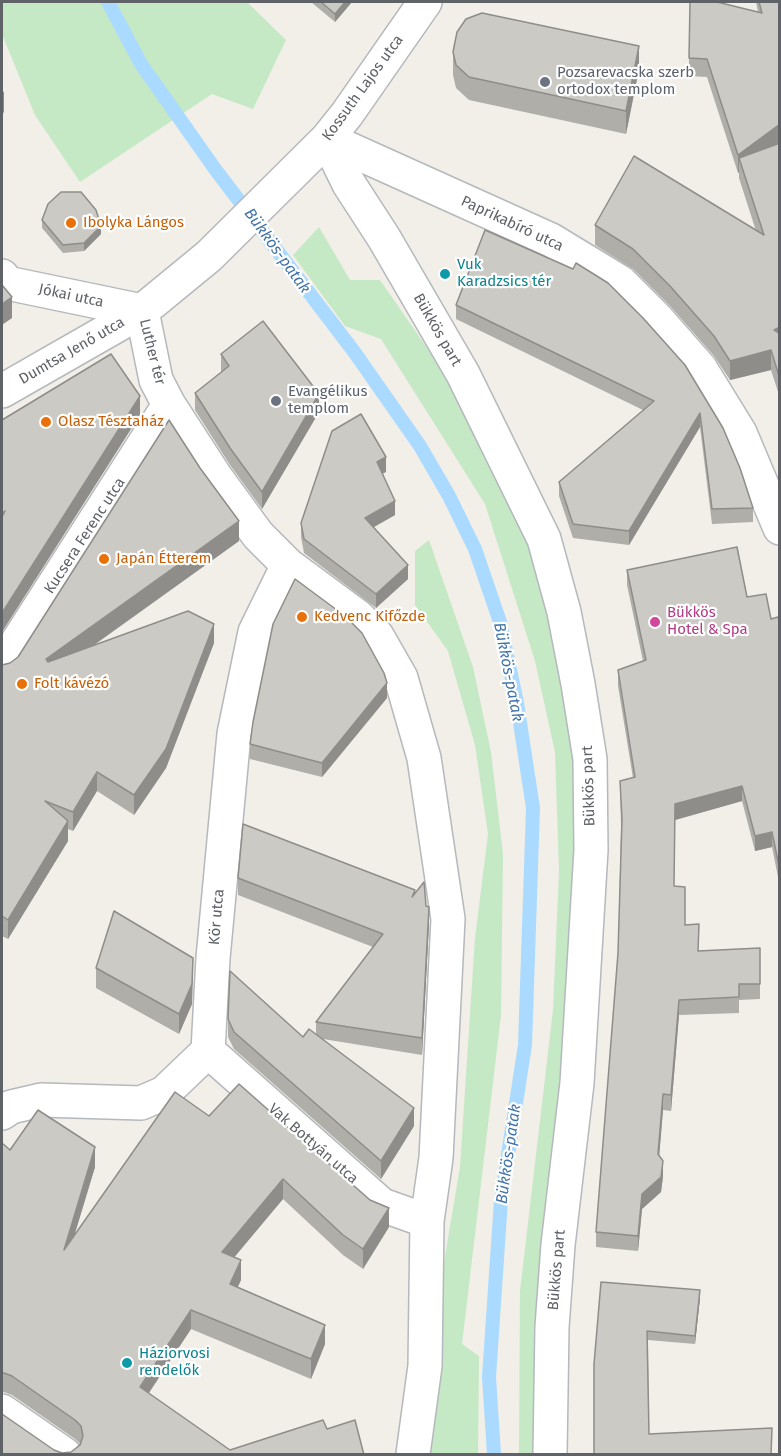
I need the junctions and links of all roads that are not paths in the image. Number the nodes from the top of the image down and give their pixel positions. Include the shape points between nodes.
1 (425, 2) edge
2 (327, 139) junction
3 (209, 256) joint
4 (2, 276) edge
5 (142, 311) junction
6 (2, 391) edge
7 (169, 405) junction
8 (780, 528) edge
9 (288, 565) junction
10 (2, 666) edge
11 (208, 1051) junction
12 (2, 1113) edge
13 (427, 1221) junction
14 (2, 1411) edge
15 (64, 1455) edge
16 (413, 1455) edge
17 (550, 1455) edge

1 - 2 street, Kossuth Lajos utca
2 - 3 street, Kossuth Lajos utca
2 - 8 street, Paprikabíró utca via 551,240 620,282 700,368 740,433
2 - 17 street, Bükkös part via 349,184 463,374 544,539 578,684 590,759 591,850 577,1083 553,1315
3 - 5 street, Luther tér
4 - 5 street, Jókai utca via 7,282
5 - 6 street, Dumtsa Jenő utca
5 - 7 street, Luther tér via 156,380
7 - 9 street via 214,476 252,527
7 - 10 street, Kucsera Ferenc utca
9 - 11 street, Kör utca via 255,632 234,734
9 - 13 street via 357,616 377,636 401,678 424,758 448,919 435,1158
11 - 12 street via 164,1093 141,1103 41,1100
11 - 13 street, Vak Bottyán utca via 382,1204
13 - 16 street via 425,1366
14 - 15 street

